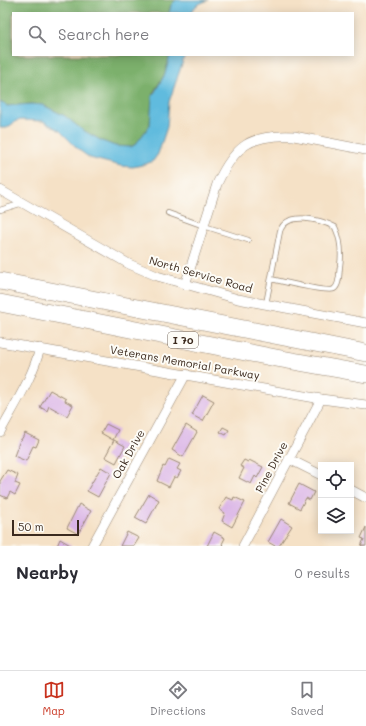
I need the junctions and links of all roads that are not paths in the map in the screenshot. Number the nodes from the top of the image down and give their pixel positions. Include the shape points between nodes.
1 (366, 150) edge
2 (0, 190) edge
3 (23, 203) junction
4 (0, 210) edge
5 (168, 213) dead end
6 (204, 226) junction
7 (248, 240) dead end
8 (271, 279) junction
9 (0, 281) edge
10 (185, 284) junction
11 (0, 303) edge
12 (266, 304) junction
13 (366, 323) edge
14 (0, 342) edge
15 (40, 348) junction
16 (366, 353) edge
17 (186, 374) junction
18 (366, 374) edge
19 (321, 399) junction
20 (366, 405) edge
21 (0, 432) edge
22 (289, 459) junction
23 (318, 474) edge
24 (354, 492) edge
25 (366, 498) edge
26 (92, 546) edge
27 (243, 546) edge

1 - 6 street via 294,136 270,136 254,140 232,157 224,169
2 - 3 street, North Service Road
3 - 4 lane
3 - 10 street, North Service Road via 135,267
5 - 6 lane
6 - 7 lane
6 - 10 street
8 - 8 lane via 282,225 287,221 304,219 335,227 342,253 337,286 334,290 321,290
8 - 12 lane
9 - 16 highway, I 70
10 - 12 street, North Service Road
11 - 18 highway, I 70
12 - 13 street, North Service Road
14 - 15 street, Veterans Memorial Parkway
15 - 17 street, Veterans Memorial Parkway
15 - 21 street via 38,357
17 - 19 street, Veterans Memorial Parkway
17 - 26 street, Oak Drive
19 - 20 street, Veterans Memorial Parkway
19 - 22 street, Pine Drive
22 - 23 street
22 - 27 street, Pine Drive
24 - 25 street

